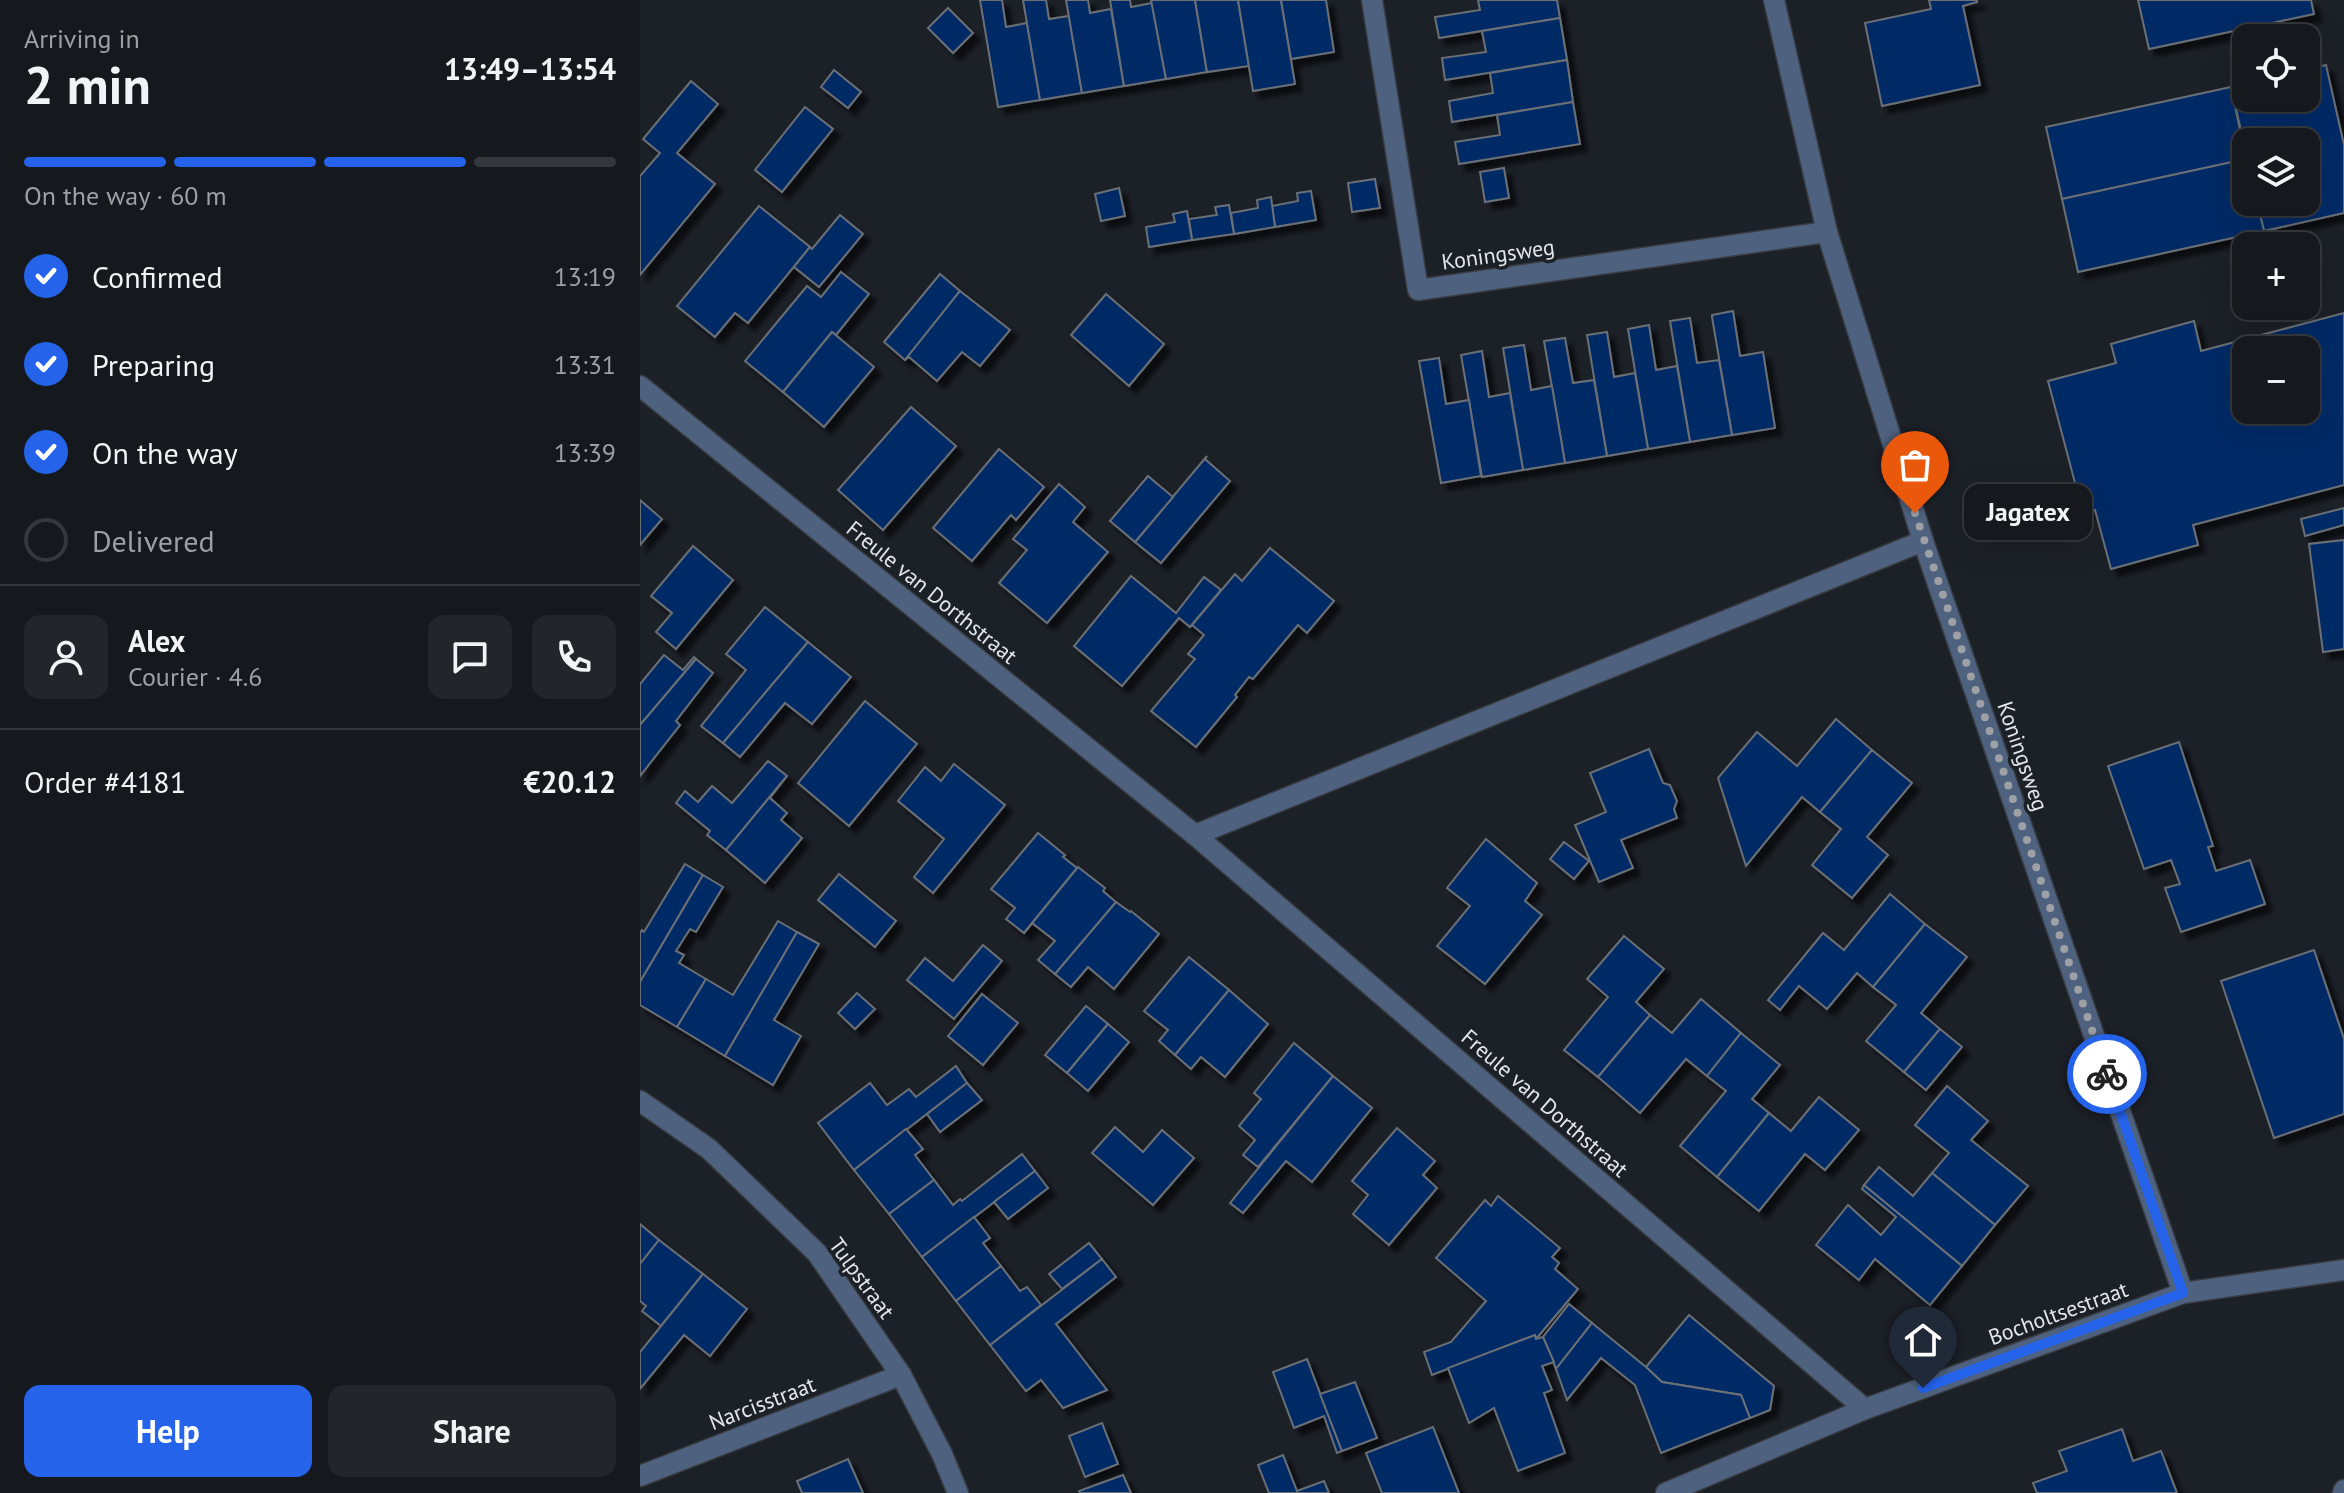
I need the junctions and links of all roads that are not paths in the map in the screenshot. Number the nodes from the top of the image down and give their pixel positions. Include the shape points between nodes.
1 (1372, 0) edge
2 (1774, 0) edge
3 (1827, 232) junction
4 (640, 386) edge
5 (1923, 541) junction
6 (1195, 835) junction
7 (640, 1101) edge
8 (2344, 1270) edge
9 (2183, 1293) junction
10 (901, 1375) junction
11 (1865, 1409) junction
12 (640, 1476) edge
13 (958, 1493) edge
14 (1666, 1493) edge

1 - 3 street, Koningsweg via 1418,290
2 - 3 street, Koningsweg
3 - 5 street, Koningsweg
4 - 6 street, Freule van Dorthstraat
5 - 6 street
5 - 9 street, Koningsweg
6 - 11 street, Freule van Dorthstraat
7 - 10 street, Tulpstraat via 709,1149 817,1253
8 - 9 street, Bocholtsestraat
9 - 11 street, Bocholtsestraat
10 - 12 street, Narcisstraat
10 - 13 street, Tulpstraat
11 - 14 street, Bocholtsestraat

